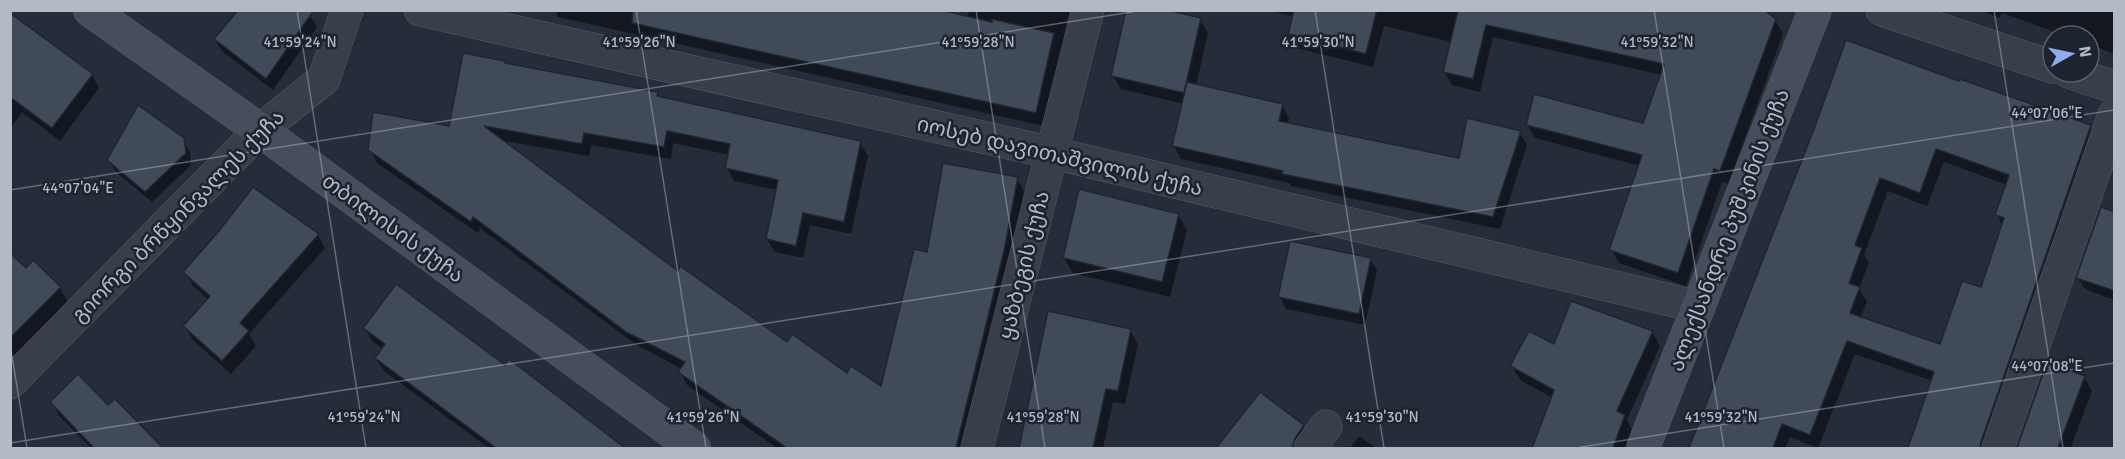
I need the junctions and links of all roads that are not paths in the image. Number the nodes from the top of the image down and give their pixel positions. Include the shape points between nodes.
1 (90, 10) edge
2 (347, 10) edge
3 (420, 10) edge
4 (1088, 10) edge
5 (1815, 10) edge
6 (1882, 10) edge
7 (2041, 63) edge
8 (2115, 115) edge
9 (260, 130) junction
10 (1053, 153) junction
11 (1699, 307) junction
12 (10, 383) edge
13 (694, 448) edge
14 (977, 448) edge
15 (1643, 448) edge
16 (1998, 448) edge

1 - 9 main road, თბილისის ქუჩა
2 - 9 street, გიორგი ბრწყინვალეს ქუჩა via 324,78
3 - 10 street, იოსებ დავითაშვილის ქუჩა
4 - 10 street, ყაზბეგის ქუჩა
5 - 11 main road, ალექსანდრე პუშკინის ქუჩა
6 - 7 street
8 - 16 street
9 - 12 street, გიორგი ბრწყინვალეს ქუჩა
9 - 13 main road, თბილისის ქუჩა
10 - 11 street, იოსებ დავითაშვილის ქუჩა
10 - 14 street, ყაზბეგის ქუჩა
11 - 15 main road, ალექსანდრე პუშკინის ქუჩა

